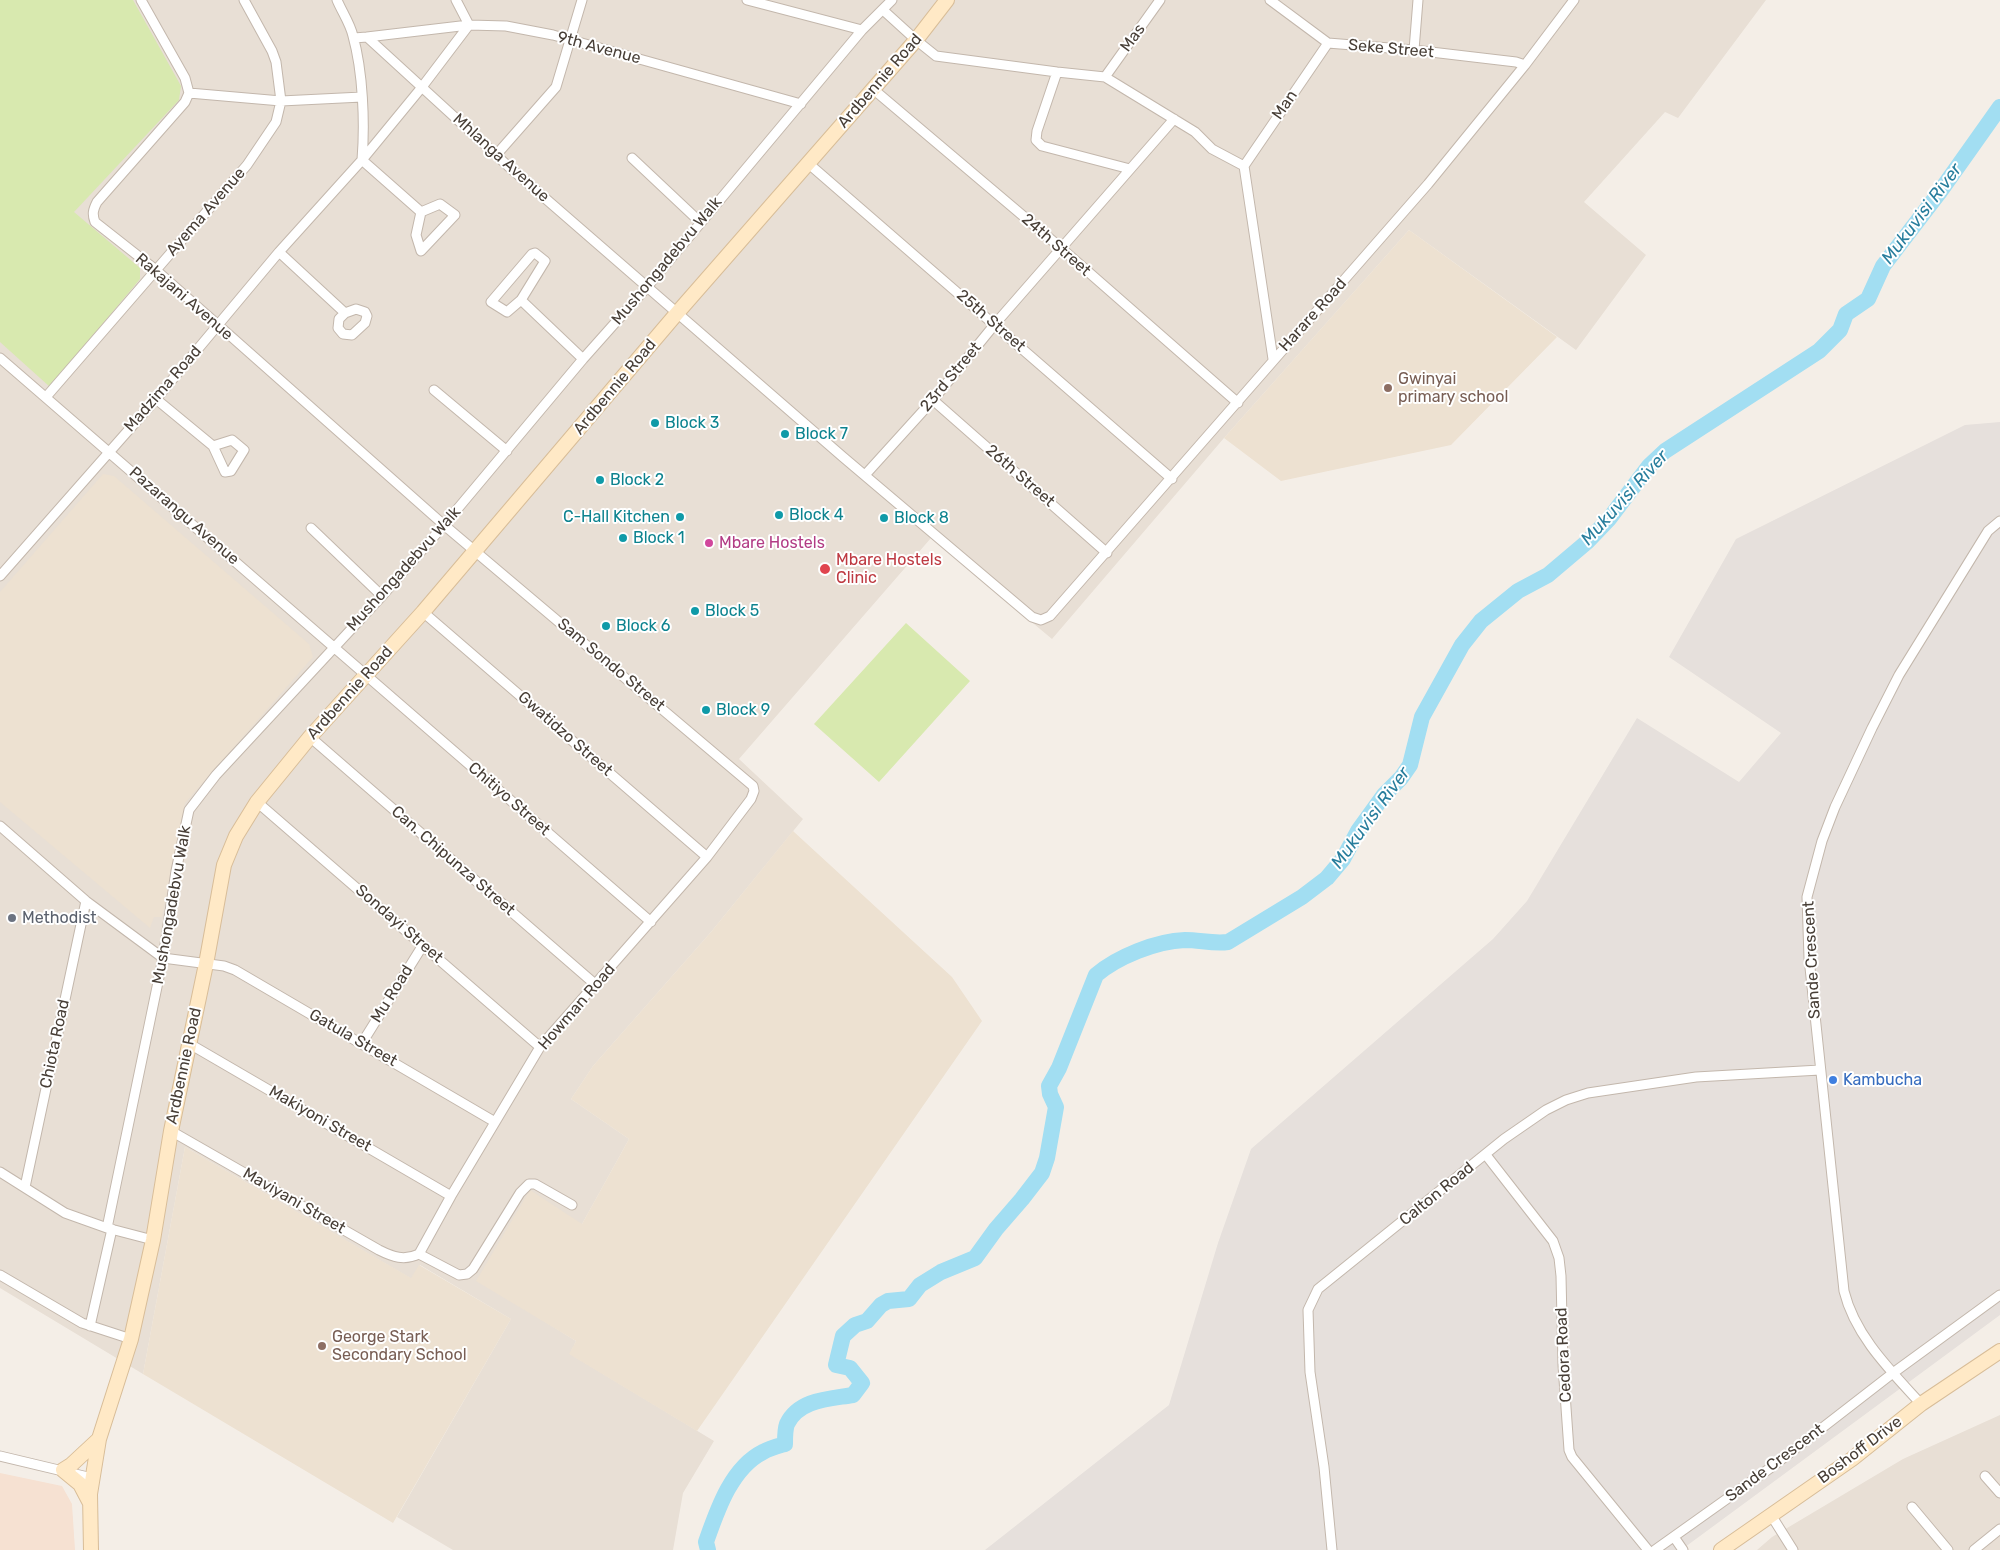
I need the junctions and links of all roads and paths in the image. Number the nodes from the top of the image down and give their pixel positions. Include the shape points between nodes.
1 (141, 0) edge
2 (244, 0) edge
3 (337, 0) edge
4 (456, 0) edge
5 (582, 0) edge
6 (747, 0) edge
7 (892, 0) edge
8 (947, 0) edge
9 (1160, 0) edge
10 (1270, 0) edge
11 (1418, 0) edge
12 (1574, 0) edge
13 (883, 10) junction
14 (469, 26) junction
15 (862, 30) junction
16 (367, 37) junction
17 (354, 38) junction
18 (570, 40) junction
19 (916, 40) junction
20 (1328, 43) junction
21 (1414, 50) junction
22 (1525, 65) junction
23 (1057, 72) junction
24 (1105, 77) junction
25 (422, 87) junction
26 (873, 88) junction
27 (189, 93) junction
28 (362, 97) junction
29 (281, 101) junction
30 (801, 104) junction
31 (1174, 119) junction
32 (496, 154) junction
33 (632, 158) dead end
34 (362, 160) junction
35 (809, 164) junction
36 (1244, 166) junction
37 (1130, 169) junction
38 (421, 212) junction
39 (700, 222) junction
40 (1061, 248) junction
41 (279, 252) junction
42 (156, 270) junction
43 (647, 286) junction
44 (521, 300) junction
45 (678, 312) junction
46 (345, 313) dead end
47 (995, 324) junction
48 (217, 325) junction
49 (0, 358) edge
50 (583, 359) junction
51 (1273, 359) junction
52 (434, 390) dead end
53 (46, 398) junction
54 (156, 399) junction
55 (932, 400) junction
56 (1238, 403) junction
57 (213, 446) dead end
58 (507, 451) junction
59 (109, 452) junction
60 (865, 475) junction
61 (1172, 479) junction
62 (2000, 521) edge
63 (444, 525) junction
64 (311, 528) dead end
65 (475, 551) junction
66 (1107, 553) junction
67 (0, 576) edge
68 (382, 596) junction
69 (423, 612) junction
70 (1041, 620) joint
71 (333, 648) junction
72 (367, 676) junction
73 (310, 737) junction
74 (746, 779) joint
75 (257, 802) junction
76 (0, 826) edge
77 (706, 857) junction
78 (86, 901) junction
79 (651, 922) junction
80 (423, 945) junction
81 (163, 958) junction
82 (206, 964) junction
83 (596, 985) junction
84 (188, 1043) junction
85 (362, 1043) junction
86 (540, 1047) junction
87 (1820, 1070) junction
88 (495, 1122) junction
89 (171, 1130) junction
90 (1486, 1155) junction
91 (0, 1172) edge
92 (25, 1187) junction
93 (452, 1196) junction
94 (572, 1205) dead end
95 (109, 1228) junction
96 (153, 1240) junction
97 (419, 1254) junction
98 (0, 1275) edge
99 (2000, 1295) edge
100 (90, 1326) junction
101 (131, 1339) junction
102 (2000, 1350) edge
103 (1893, 1373) junction
104 (1922, 1404) junction
105 (99, 1439) junction
106 (0, 1456) edge
107 (63, 1470) junction
108 (1985, 1476) dead end
109 (92, 1478) junction
110 (2000, 1493) edge
111 (90, 1503) junction
112 (1912, 1507) dead end
113 (1771, 1515) junction
114 (2000, 1529) edge
115 (1674, 1537) junction
116 (91, 1550) edge
117 (1332, 1550) edge
118 (1648, 1550) edge
119 (1655, 1550) edge
120 (1683, 1550) edge
121 (1721, 1550) edge
122 (1793, 1550) edge
123 (1948, 1550) edge
124 (1974, 1550) edge

1 - 27 street via 185,78
2 - 29 street, Ayema Avenue via 275,57
3 - 17 street
4 - 14 street
5 - 18 street
6 - 15 street
7 - 13 street, Mushongadebvu Walk
8 - 19 main road, Ardbennie Road
9 - 24 street, Mas
10 - 20 street, Seke Street
11 - 21 street
12 - 22 street, Harare Road
13 - 15 street, Mushongadebvu Walk
13 - 19 street
14 - 16 street, 9th Avenue
14 - 18 street, 9th Avenue via 506,26
14 - 25 street
15 - 30 street, Mushongadebvu Walk
16 - 17 street
16 - 25 street, Mhlanga Avenue
17 - 28 street
18 - 30 street, 9th Avenue
18 - 32 street via 556,87
19 - 23 street via 936,56
19 - 26 main road, Ardbennie Road
20 - 21 street, Seke Street
20 - 36 street, Man
21 - 22 street, Seke Street
22 - 51 street, Harare Road via 1428,184
23 - 24 street
23 - 37 street via 1036,140 1042,146
24 - 31 street
25 - 32 street, Mhlanga Avenue
25 - 34 street, Madzima Road
26 - 35 main road, Ardbennie Road
26 - 40 street, 24th Street
27 - 29 street
27 - 42 street, Rakajani Avenue via 185,102 93,210 95,222
28 - 29 street
28 - 34 street
29 - 42 street, Ayema Avenue via 276,122 247,165
30 - 39 street, Mushongadebvu Walk
31 - 36 street via 1212,149
31 - 37 street, 23rd Street
32 - 43 street, Mhlanga Avenue
33 - 39 street
34 - 38 street
34 - 41 street, Madzima Road
35 - 45 main road, Ardbennie Road
35 - 47 street, 25th Street
36 - 51 street
37 - 40 street, 23rd Street
38 - 38 street via 440,204 455,215 421,251 416,235
39 - 43 street, Mushongadebvu Walk
40 - 47 street, 23rd Street
40 - 56 street, 24th Street
41 - 46 street
41 - 48 street, Madzima Road
42 - 48 street, Rakajani Avenue
42 - 53 street, Ayema Avenue
43 - 45 street, Mhlanga Avenue
43 - 50 street, Mushongadebvu Walk
44 - 44 street via 545,262 535,253 491,302 507,312
44 - 50 street
45 - 60 street, Mhlanga Avenue
45 - 65 main road, Ardbennie Road
47 - 55 street, 23rd Street
47 - 61 street, 25th Street
48 - 54 street, Madzima Road
48 - 63 street, Rakajani Avenue
49 - 53 street, Pazarangu Avenue
50 - 58 street, Mushongadebvu Walk
51 - 56 street, Harare Road
52 - 58 street
53 - 59 street, Pazarangu Avenue
54 - 57 street
54 - 59 street, Madzima Road
55 - 60 street, 23rd Street
55 - 66 street, 26th Street
56 - 61 street, Harare Road
58 - 63 street, Mushongadebvu Walk
59 - 67 street, Madzima Road
59 - 71 street, Pazarangu Avenue
60 - 70 street, Mhlanga Avenue via 1032,617
61 - 66 street, Harare Road
62 - 87 street, Sande Crescent via 1988,531 1898,675 1822,841 1807,897 1809,958
63 - 65 street, Rakajani Avenue
63 - 68 street, Mushongadebvu Walk
64 - 68 street
65 - 69 main road, Ardbennie Road
65 - 74 street, Sam Sondo Street
66 - 70 street, Harare Road via 1050,616
68 - 71 street, Mushongadebvu Walk
69 - 72 main road, Ardbennie Road
69 - 77 street, Gwatidzo Street
71 - 72 street, Pazarangu Avenue
71 - 81 street, Mushongadebvu Walk via 216,775 189,810
72 - 73 main road, Ardbennie Road
72 - 79 street, Chitiyo Street
73 - 75 main road, Ardbennie Road
73 - 83 street, Can. Chipunza Street
74 - 77 street, Howman Road via 753,786 753,794
75 - 80 street, Sondayi Street
75 - 82 main road, Ardbennie Road via 236,836 224,865
76 - 78 street
77 - 79 street, Howman Road
78 - 81 street
78 - 92 street, Chiota Road
79 - 83 street, Howman Road
80 - 85 street, Mu Road
80 - 86 street, Sondayi Street
81 - 82 street, Gatula Street
81 - 95 street, Mushongadebvu Walk
82 - 84 main road, Ardbennie Road
82 - 85 street, Gatula Street via 235,970
83 - 86 street, Howman Road
84 - 89 main road, Ardbennie Road
84 - 93 street, Makiyoni Street
85 - 88 street, Gatula Street
86 - 88 street, Howman Road
87 - 90 street, Calton Road via 1696,1077 1588,1093 1546,1110
87 - 103 street, Sande Crescent via 1848,1309
88 - 93 street, Howman Road
89 - 96 main road, Ardbennie Road
89 - 97 street, Maviyani Street via 394,1258 404,1259
90 - 117 street, Calton Road via 1318,1289 1311,1299 1308,1310 1310,1372
90 - 118 street, Cedora Road via 1553,1241 1559,1258 1570,1454
91 - 92 street
92 - 95 street via 65,1212
93 - 97 street, Howman Road
94 - 97 street via 535,1184 529,1184 467,1274 459,1275
95 - 96 street
95 - 100 street, Mushongadebvu Walk
96 - 101 main road, Ardbennie Road
98 - 100 street
99 - 103 street, Sande Crescent
100 - 101 street
101 - 105 main road, Ardbennie Road
102 - 104 main road, Boshoff Drive
103 - 104 street
103 - 115 street, Sande Crescent via 1773,1466
104 - 113 main road, Boshoff Drive via 1852,1459
105 - 107 main road
105 - 109 main road, Ardbennie Road
106 - 107 street
107 - 109 street
107 - 111 main road via 80,1484
108 - 110 street
109 - 111 main road, Ardbennie Road
111 - 116 main road, Ardbennie Road
112 - 123 street
113 - 121 main road, Boshoff Drive
113 - 122 street
114 - 124 street
115 - 119 street, Sande Crescent
115 - 120 street

